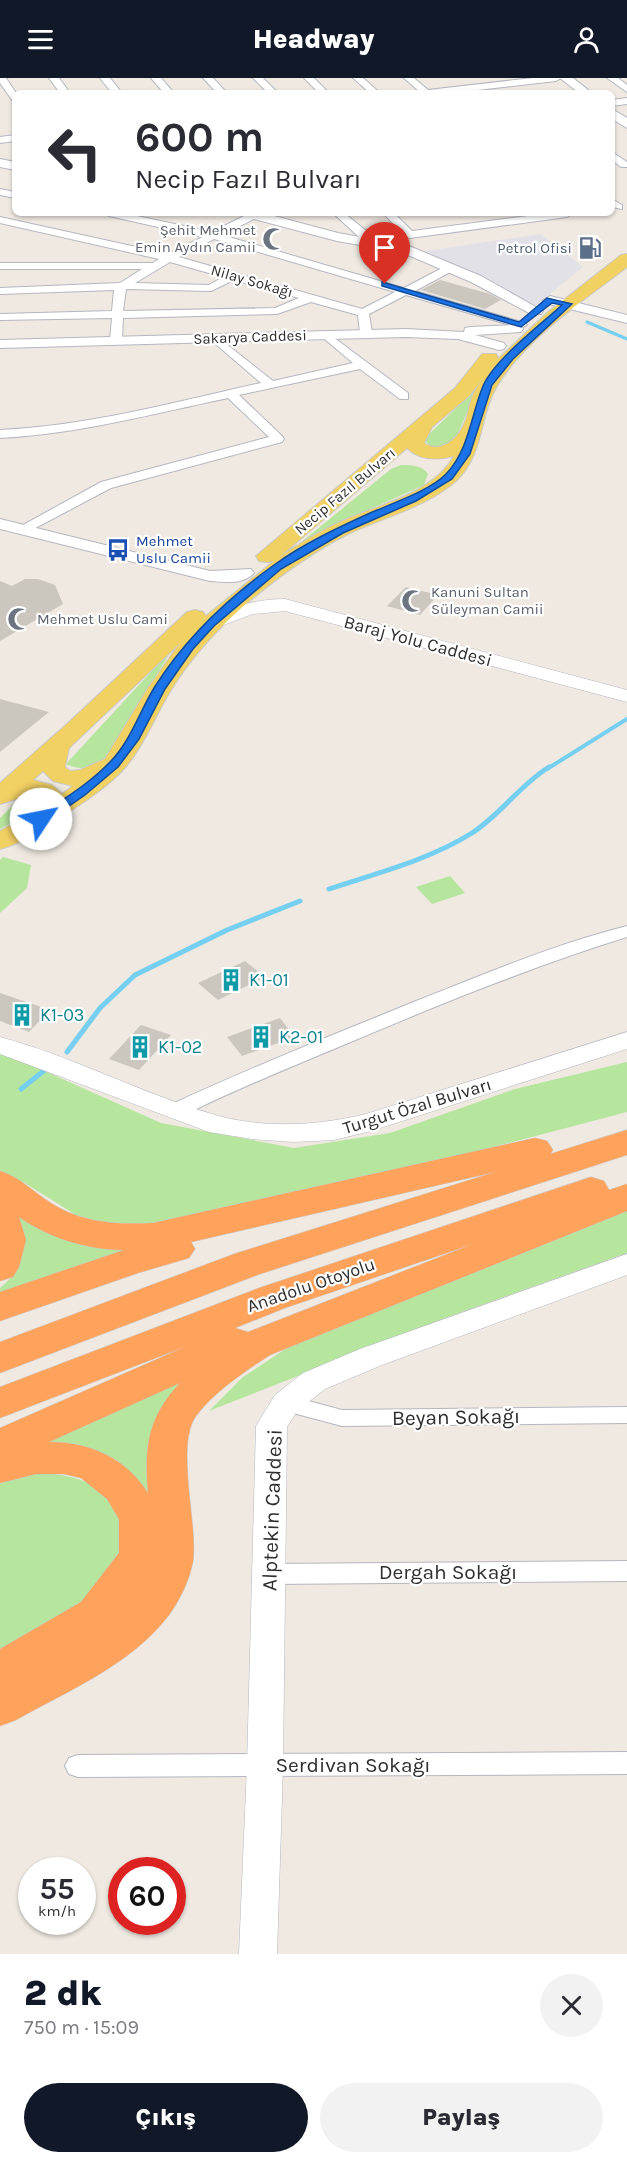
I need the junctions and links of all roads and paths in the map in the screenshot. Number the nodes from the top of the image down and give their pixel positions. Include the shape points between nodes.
1 (1, 78) edge
2 (105, 78) edge
3 (156, 78) edge
4 (208, 78) edge
5 (258, 78) edge
6 (309, 78) edge
7 (358, 78) edge
8 (409, 78) edge
9 (461, 78) edge
10 (556, 78) edge
11 (566, 78) edge
12 (612, 78) edge
13 (513, 80) edge
14 (627, 89) edge
15 (115, 90) edge
16 (166, 90) edge
17 (219, 90) edge
18 (270, 90) edge
19 (321, 90) edge
20 (372, 90) edge
21 (423, 90) edge
22 (476, 90) edge
23 (525, 90) edge
24 (582, 90) edge
25 (12, 94) edge
26 (122, 216) edge
27 (247, 216) edge
28 (341, 216) edge
29 (391, 216) edge
30 (510, 216) edge
31 (552, 216) edge
32 (278, 217) edge
33 (0, 220) edge
34 (516, 221) junction
35 (210, 236) junction
36 (627, 240) edge
37 (375, 242) junction
38 (169, 258) junction
39 (627, 260) edge
40 (0, 266) edge
41 (156, 266) junction
42 (450, 268) junction
43 (233, 276) junction
44 (122, 286) junction
45 (406, 290) junction
46 (0, 291) edge
47 (310, 298) junction
48 (551, 305) junction
49 (363, 313) junction
50 (118, 315) junction
51 (0, 317) edge
52 (627, 319) edge
53 (518, 327) junction
54 (366, 333) junction
55 (406, 333) junction
56 (325, 334) junction
57 (216, 338) junction
58 (117, 340) junction
59 (0, 344) edge
60 (499, 346) junction
61 (362, 365) junction
62 (272, 386) junction
63 (232, 394) junction
64 (404, 396) dead end
65 (423, 426) junction
66 (473, 427) junction
67 (0, 434) edge
68 (370, 468) junction
69 (435, 486) junction
70 (0, 524) edge
71 (21, 530) junction
72 (0, 531) edge
73 (278, 567) junction
74 (245, 573) junction
75 (216, 592) dead end
76 (210, 624) junction
77 (462, 648) junction
78 (627, 686) edge
79 (627, 696) edge
80 (58, 746) junction
81 (114, 765) junction
82 (0, 797) edge
83 (41, 819) junction
84 (0, 841) edge
85 (627, 931) edge
86 (627, 1040) edge
87 (0, 1046) edge
88 (175, 1111) junction
89 (627, 1123) edge
90 (627, 1142) edge
91 (466, 1166) junction
92 (627, 1178) edge
93 (0, 1184) edge
94 (627, 1195) edge
95 (0, 1215) edge
96 (627, 1264) edge
97 (0, 1267) edge
98 (0, 1307) edge
99 (0, 1358) edge
100 (286, 1403) junction
101 (0, 1404) edge
102 (627, 1414) edge
103 (0, 1446) edge
104 (0, 1467) edge
105 (627, 1571) edge
106 (270, 1574) junction
107 (0, 1670) edge
108 (0, 1706) edge
109 (627, 1763) edge
110 (78, 1766) dead end
111 (265, 1766) junction
112 (258, 1954) edge

1 - 25 street
2 - 15 street
3 - 16 street
4 - 17 street
5 - 18 street
6 - 19 street
7 - 20 street
8 - 21 street
9 - 22 street
10 - 13 street
11 - 24 street
12 - 14 street
13 - 22 street
13 - 23 street
26 - 35 street
27 - 35 street
28 - 37 street
29 - 34 street via 410,236 461,224
30 - 34 street
31 - 34 street
32 - 37 street via 337,237
33 - 38 street, Nilay Sokağı
35 - 38 street
35 - 45 street
36 - 48 main road
37 - 42 street
38 - 41 street
38 - 43 street, Nilay Sokağı
39 - 48 main road
40 - 41 street
41 - 44 street
42 - 45 street
42 - 48 street
43 - 44 street via 211,288
43 - 47 street, Nilay Sokağı
44 - 46 street
44 - 50 street
45 - 49 street
45 - 53 street
47 - 49 street, Nilay Sokağı
47 - 50 street via 277,311
48 - 52 street
48 - 53 main road, Necip Fazıl Bulvarı
48 - 66 main road, Necip Fazıl Bulvarı via 488,385
49 - 54 street
50 - 51 street
50 - 58 street
53 - 55 street
53 - 60 main road, Necip Fazıl Bulvarı
54 - 55 street, Sakarya Caddesi
54 - 56 street, Sakarya Caddesi
55 - 60 street, Sakarya Caddesi via 458,335
56 - 57 street, Sakarya Caddesi
56 - 61 street
57 - 58 street, Sakarya Caddesi
57 - 62 street
58 - 59 street, Sakarya Caddesi
60 - 65 main road, Necip Fazıl Bulvarı via 462,392
61 - 62 street
61 - 64 street
62 - 63 street
63 - 67 street via 77,427
63 - 71 street via 278,439 106,485
65 - 66 main road via 412,443 429,453 454,449
65 - 68 main road, Necip Fazıl Bulvarı
66 - 69 main road, Necip Fazıl Bulvarı via 458,467
68 - 69 main road via 396,461 422,462 435,471
68 - 74 main road, Necip Fazıl Bulvarı
69 - 73 main road, Necip Fazıl Bulvarı via 340,530
70 - 71 street
71 - 74 street via 210,576 225,578
72 - 75 street via 204,584
73 - 76 main road, Necip Fazıl Bulvarı
73 - 77 main road, Baraj Yolu Caddesi via 273,583 284,593
74 - 80 main road, Necip Fazıl Bulvarı
76 - 77 main road, Baraj Yolu Caddesi via 243,609 285,605
76 - 81 main road, Necip Fazıl Bulvarı via 189,646 160,688
77 - 78 main road, Baraj Yolu Caddesi
77 - 79 main road, Baraj Yolu Caddesi
80 - 81 main road via 51,765 63,778 90,776
80 - 82 main road, Necip Fazıl Bulvarı
81 - 83 main road, Necip Fazıl Bulvarı
82 - 83 main road via 33,787 42,789 54,800
83 - 84 main road, Necip Fazıl Bulvarı
85 - 88 street via 424,1005 242,1079
86 - 88 main road, Turgut Özal Bulvarı via 334,1131 252,1130 209,1123
87 - 88 main road, Turgut Özal Bulvarı
89 - 91 highway
90 - 99 highway via 247,1264
91 - 93 highway via 141,1239 78,1231 39,1214
91 - 98 highway via 127,1263
92 - 101 highway, Anadolu Otoyolu via 272,1298
94 - 103 highway via 477,1246 240,1340
94 - 108 highway via 256,1345 212,1374 177,1412 166,1455 174,1540 167,1578 152,1602 133,1624 99,1651
95 - 97 highway via 8,1240
96 - 100 main road, Alptekin Caddesi via 371,1357 314,1381
100 - 102 street, Beyan Sokağı via 342,1418
100 - 106 main road, Alptekin Caddesi via 272,1426
104 - 107 highway via 36,1458 64,1458 93,1466 122,1487 140,1517 140,1557 96,1615
105 - 106 street, Dergah Sokağı
106 - 111 main road, Alptekin Caddesi
109 - 111 street, Serdivan Sokağı
110 - 111 street, Serdivan Sokağı
111 - 112 main road, Alptekin Caddesi

